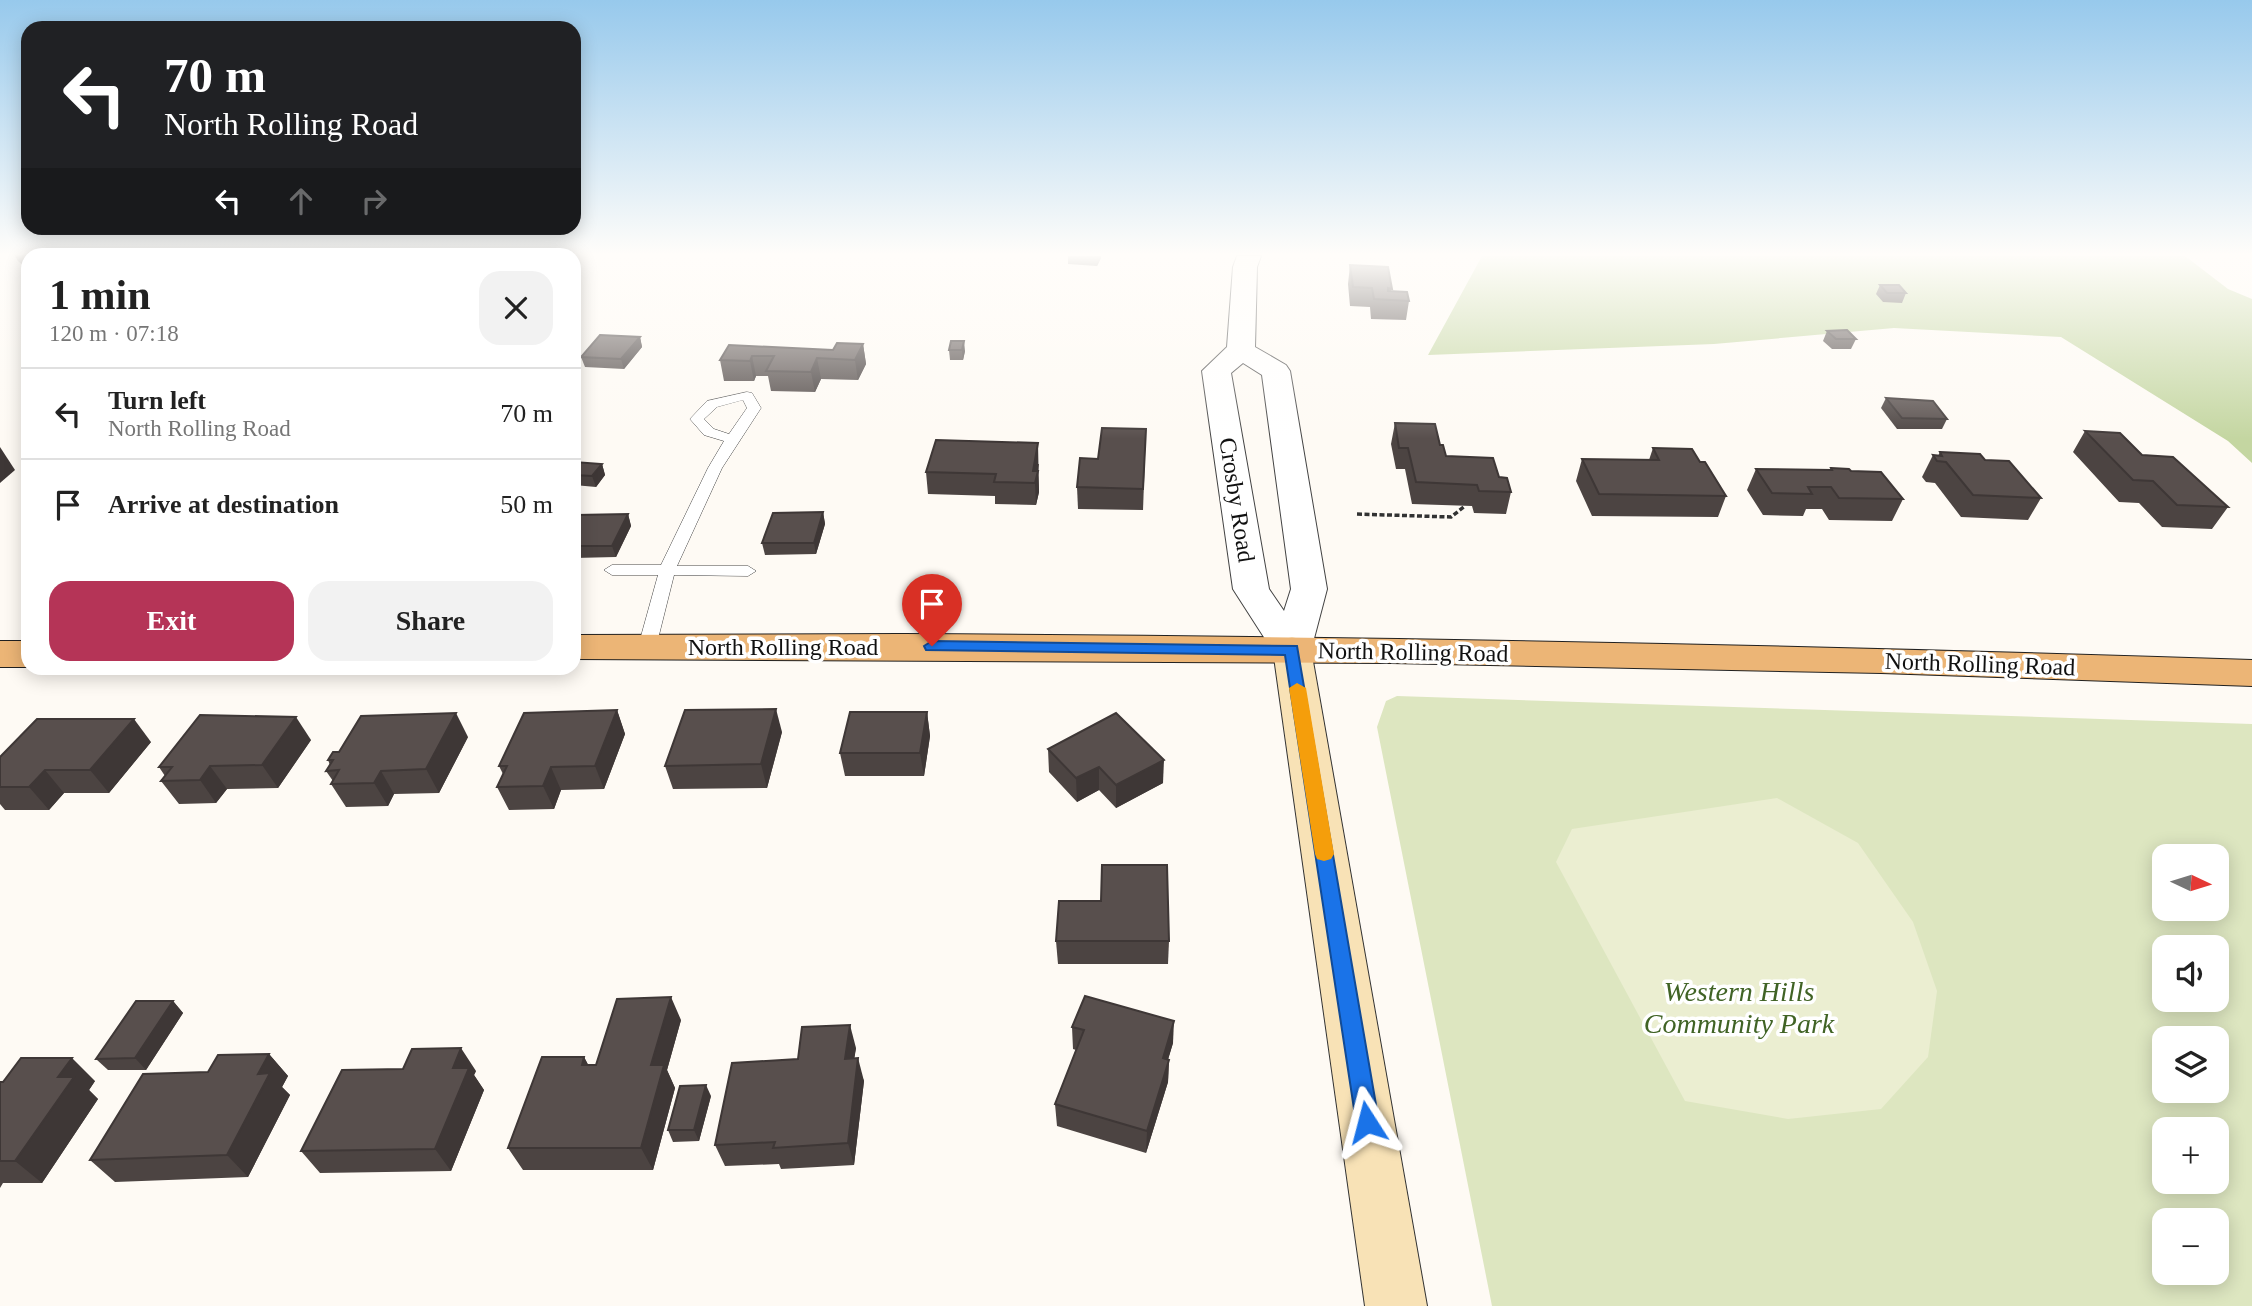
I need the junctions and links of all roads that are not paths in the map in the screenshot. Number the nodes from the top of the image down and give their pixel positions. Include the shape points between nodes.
1 (1243, 317) edge
2 (1241, 350) junction
3 (732, 439) dead end
4 (612, 570) dead end
5 (667, 570) junction
6 (748, 571) dead end
7 (581, 647) edge
8 (647, 647) junction
9 (1292, 650) junction
10 (0, 654) edge
11 (21, 654) edge
12 (2252, 673) edge
13 (1396, 1306) edge

1 - 2 street
2 - 9 street, Crosby Road via 1276,371 1310,589
2 - 9 street, Crosby Road via 1216,371 1251,589
3 - 5 lane
4 - 5 lane
5 - 6 lane
5 - 8 lane
7 - 8 main road, North Rolling Road
8 - 9 main road, North Rolling Road
9 - 12 main road, North Rolling Road via 1882,660
9 - 13 main road, Crosby Road
10 - 11 main road

